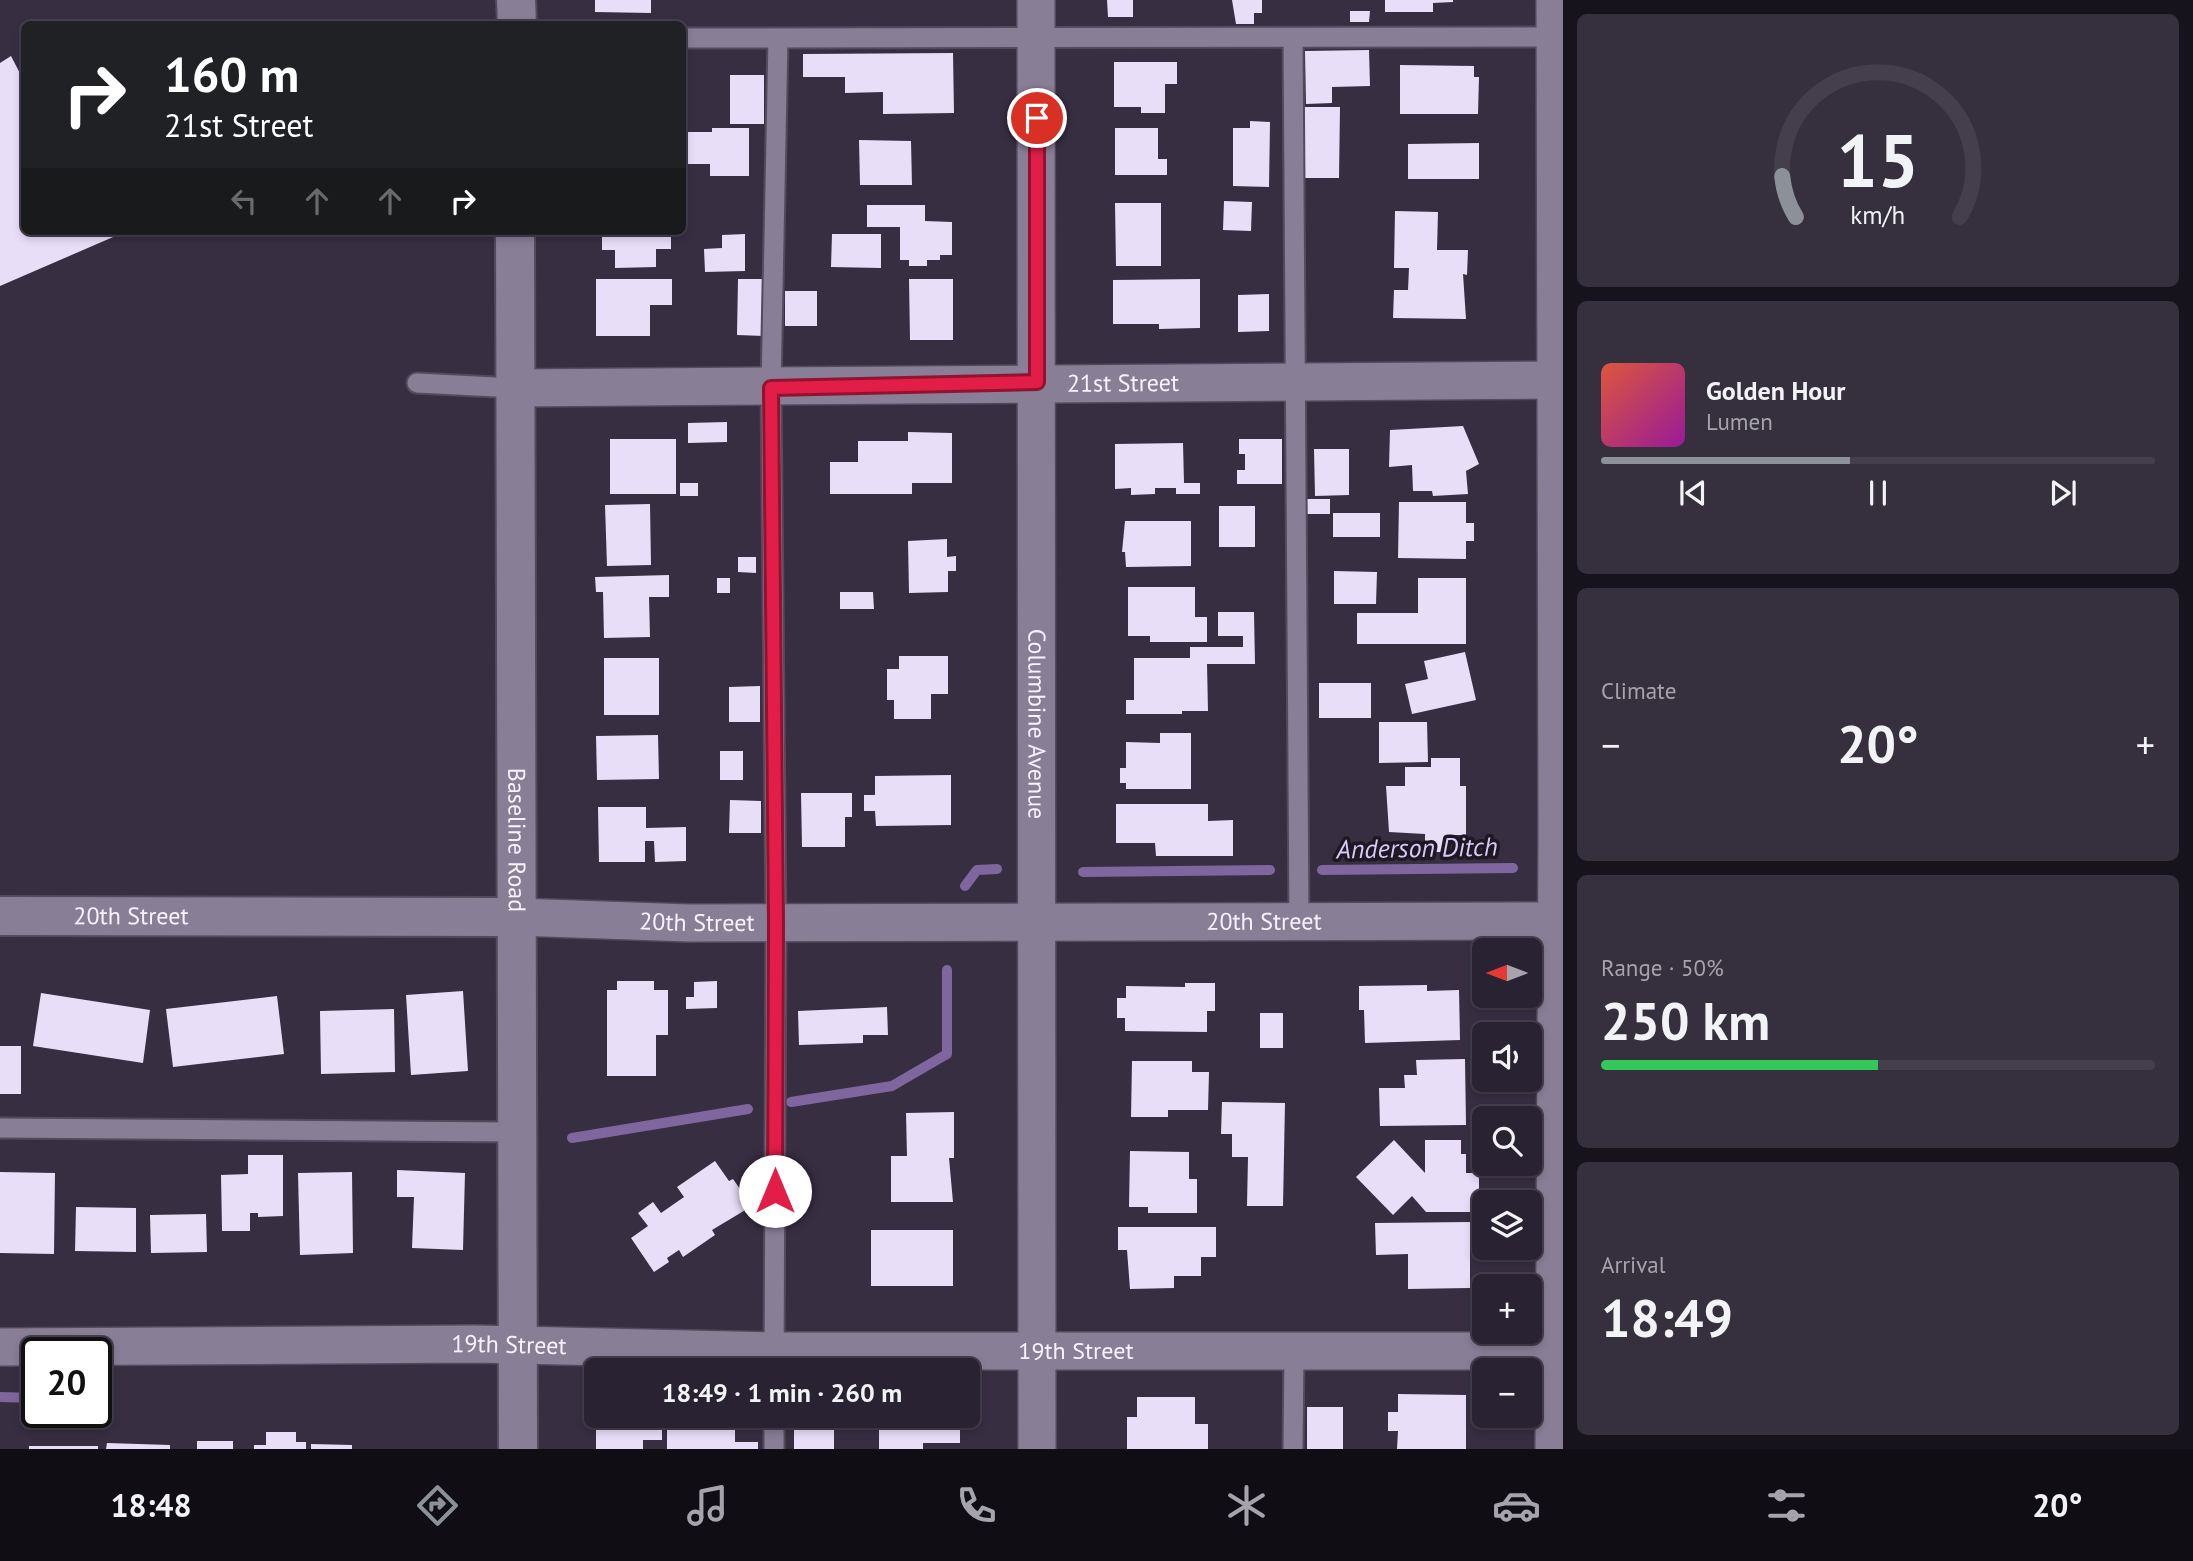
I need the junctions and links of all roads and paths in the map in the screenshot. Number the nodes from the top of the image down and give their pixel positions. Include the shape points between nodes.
1 (516, 0) edge
2 (1036, 0) edge
3 (1555, 0) edge
4 (517, 21) edge
5 (778, 37) junction
6 (1559, 37) edge
7 (686, 38) edge
8 (1293, 38) junction
9 (1037, 39) junction
10 (515, 235) edge
11 (1560, 380) edge
12 (1297, 381) junction
13 (1037, 382) junction
14 (417, 383) dead end
15 (514, 388) junction
16 (771, 388) junction
17 (0, 916) edge
18 (517, 917) junction
19 (1560, 921) edge
20 (1298, 922) junction
21 (776, 923) junction
22 (1037, 925) junction
23 (0, 1128) edge
24 (516, 1132) junction
25 (518, 1345) junction
26 (0, 1347) edge
27 (1294, 1350) junction
28 (1037, 1351) junction
29 (1558, 1351) edge
30 (726, 1358) edge
31 (774, 1358) edge
32 (853, 1358) edge
33 (774, 1428) edge
34 (518, 1449) edge
35 (774, 1449) edge
36 (1037, 1449) edge
37 (1293, 1449) edge
38 (1554, 1449) edge

1 - 4 street
2 - 9 street, Columbine Avenue
3 - 6 street
5 - 7 lane
5 - 9 lane
5 - 16 lane
6 - 8 lane
6 - 11 street
8 - 9 lane
8 - 12 lane
9 - 13 street, Columbine Avenue
10 - 15 street, Baseline Road
11 - 12 street, 21st Street
11 - 19 street
12 - 13 street, 21st Street
12 - 20 lane
13 - 16 street, 21st Street
13 - 22 street, Columbine Avenue
14 - 15 lane
15 - 16 street, 21st Street
15 - 18 street, Baseline Road
16 - 21 lane
17 - 18 street, 20th Street
18 - 21 street, 20th Street
18 - 24 street, Baseline Road
19 - 20 street, 20th Street
19 - 29 street
20 - 22 street, 20th Street
21 - 22 street, 20th Street
21 - 31 lane
22 - 28 street, Columbine Avenue
23 - 24 lane
24 - 25 street, Baseline Road
25 - 26 street, 19th Street
25 - 30 street, 19th Street
25 - 34 street, Baseline Road
27 - 28 street, 19th Street
27 - 29 street, 19th Street
27 - 37 lane
28 - 32 street, 19th Street
28 - 36 street, Columbine Avenue
29 - 38 street
33 - 35 lane

